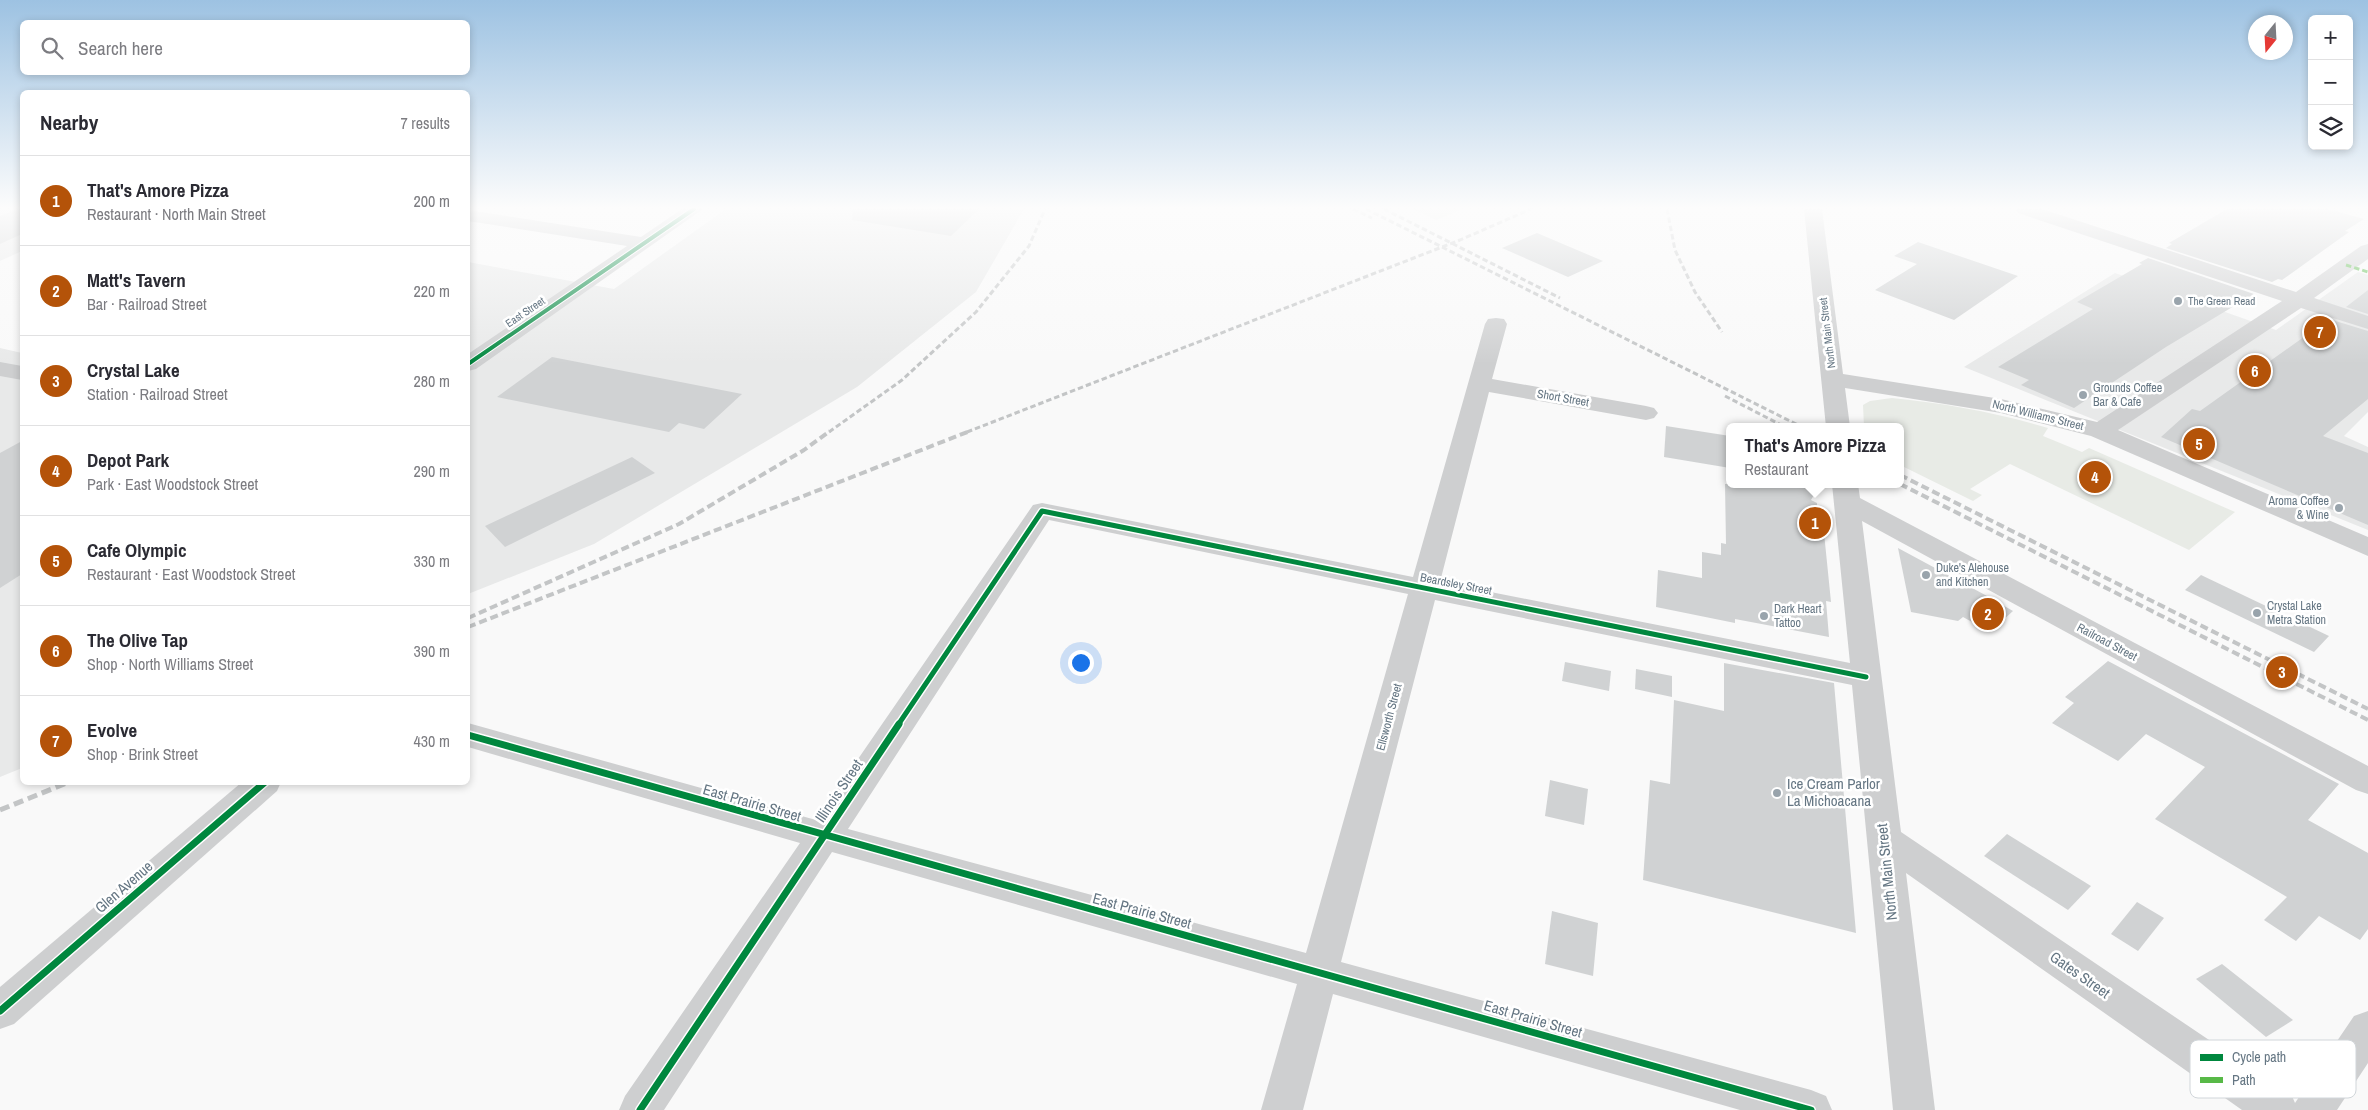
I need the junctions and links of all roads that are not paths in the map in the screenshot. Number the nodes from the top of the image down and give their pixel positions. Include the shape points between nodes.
1 (619, 261) edge
2 (1819, 261) edge
3 (2180, 261) edge
4 (2353, 261) edge
5 (2346, 266) junction
6 (2368, 272) edge
7 (2298, 300) junction
8 (2368, 323) edge
9 (1496, 324) dead end
10 (470, 363) edge
11 (0, 369) edge
12 (20, 373) edge
13 (1833, 379) junction
14 (1480, 384) junction
15 (1646, 413) dead end
16 (1838, 423) edge
17 (2100, 431) junction
18 (1846, 493) edge
19 (1042, 511) joint
20 (2368, 547) edge
21 (1424, 588) junction
22 (1866, 676) junction
23 (470, 736) edge
24 (2368, 781) edge
25 (261, 785) edge
26 (824, 836) junction
27 (1884, 839) junction
28 (1320, 972) junction
29 (0, 1011) edge
30 (2368, 1029) edge
31 (2356, 1047) edge
32 (2190, 1050) edge
33 (2260, 1098) edge
34 (2322, 1098) edge
35 (640, 1110) edge
36 (1282, 1110) edge
37 (1811, 1110) edge
38 (1914, 1110) edge
39 (2277, 1110) edge
40 (2314, 1110) edge

1 - 10 street, East Street
2 - 13 street, North Main Street
3 - 7 street
4 - 5 street, North Williams Street
5 - 6 street
5 - 7 street, North Williams Street
7 - 8 street
7 - 17 street, North Williams Street
9 - 14 street, Ellsworth Street
11 - 12 street
13 - 16 street, North Main Street
13 - 17 street, North Williams Street via 1963,397
14 - 15 street, Short Street
14 - 21 street, Ellsworth Street
17 - 20 street
18 - 22 street, North Main Street
18 - 24 street, Railroad Street
19 - 21 street, Beardsley Street
19 - 26 street, Illinois Street
21 - 22 street, Beardsley Street
21 - 28 street, Ellsworth Street
22 - 27 street, North Main Street
23 - 26 street, East Prairie Street
25 - 29 street, Glen Avenue
26 - 28 street, East Prairie Street
26 - 35 street, Illinois Street
27 - 32 street, Gates Street
27 - 38 street, North Main Street
28 - 36 street, Ellsworth Street
28 - 37 street, East Prairie Street
30 - 31 street
33 - 39 street, Gates Street
34 - 40 street

